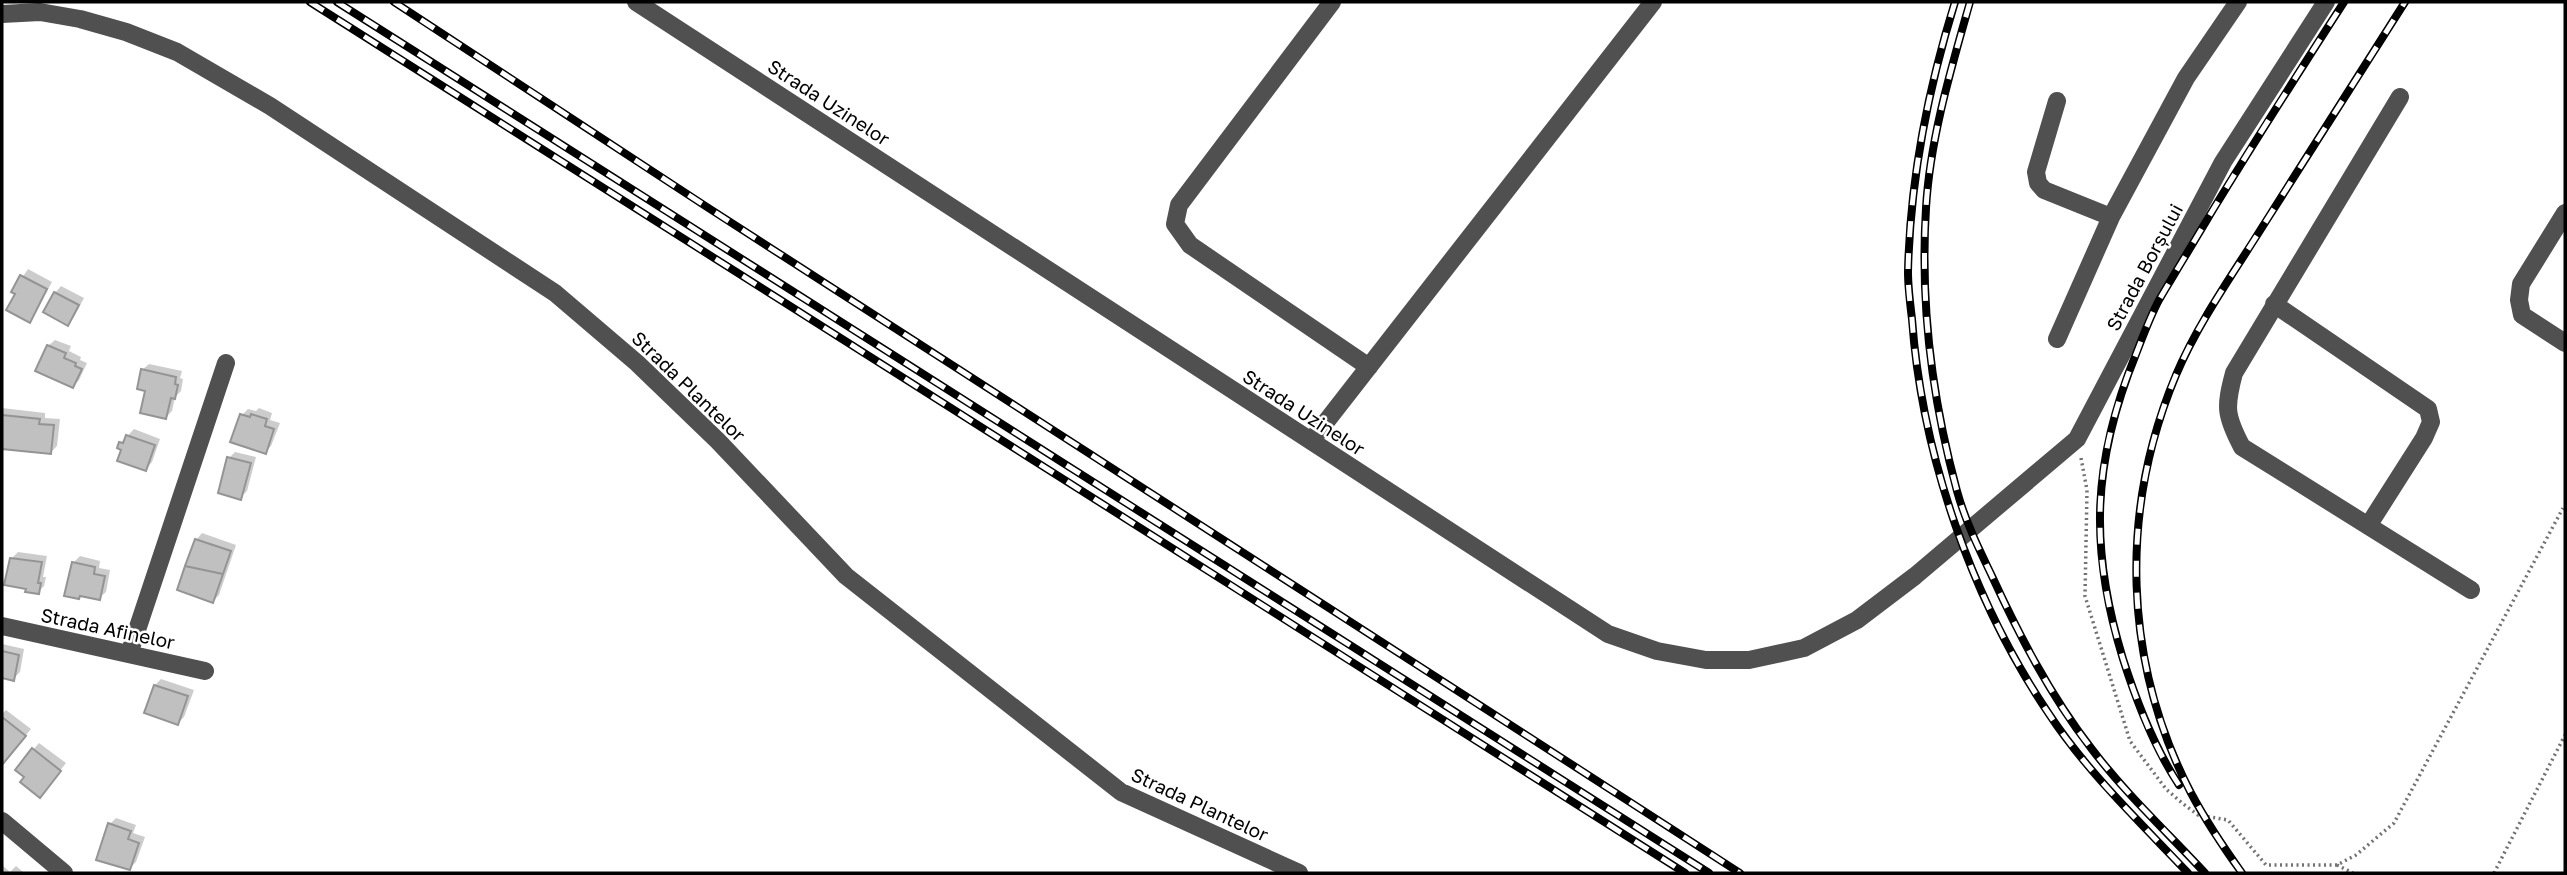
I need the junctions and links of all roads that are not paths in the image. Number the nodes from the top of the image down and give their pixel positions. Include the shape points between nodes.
1 (636, 2) edge
2 (1332, 2) edge
3 (1653, 2) edge
4 (2238, 2) edge
5 (2326, 2) edge
6 (2, 15) edge
7 (2400, 97) dead end
8 (2057, 102) dead end
9 (2565, 214) edge
10 (2111, 218) junction
11 (2274, 304) junction
12 (2057, 340) dead end
13 (2565, 343) edge
14 (226, 363) dead end
15 (1369, 367) junction
16 (1311, 441) junction
17 (2368, 526) junction
18 (1971, 527) joint
19 (2471, 590) dead end
20 (2, 626) edge
21 (129, 654) junction
22 (205, 671) dead end
23 (2, 821) edge
24 (64, 873) edge
25 (1299, 873) edge

1 - 16 street, Strada Uzinelor
2 - 15 street via 1179,205 1175,224 1190,244
3 - 15 street
4 - 10 street via 2186,78
5 - 18 street, Strada Borșului via 2223,162 2077,439
6 - 25 street, Strada Plantelor via 40,12 80,19 177,52 270,106 555,293 718,441 846,576 1110,784
7 - 11 street
8 - 10 street via 2036,172 2038,183 2044,190
9 - 13 street via 2521,284 2519,300 2522,315
10 - 12 street
11 - 17 street via 2234,373 2227,399 2228,422 2242,447
11 - 17 street via 2428,409 2431,422 2424,438
14 - 21 street
15 - 16 street
16 - 18 street, Strada Uzinelor via 1608,634 1657,651 1706,660 1749,660 1804,648 1857,620
17 - 19 street
20 - 21 street, Strada Afinelor
21 - 22 street, Strada Afinelor
23 - 24 street

